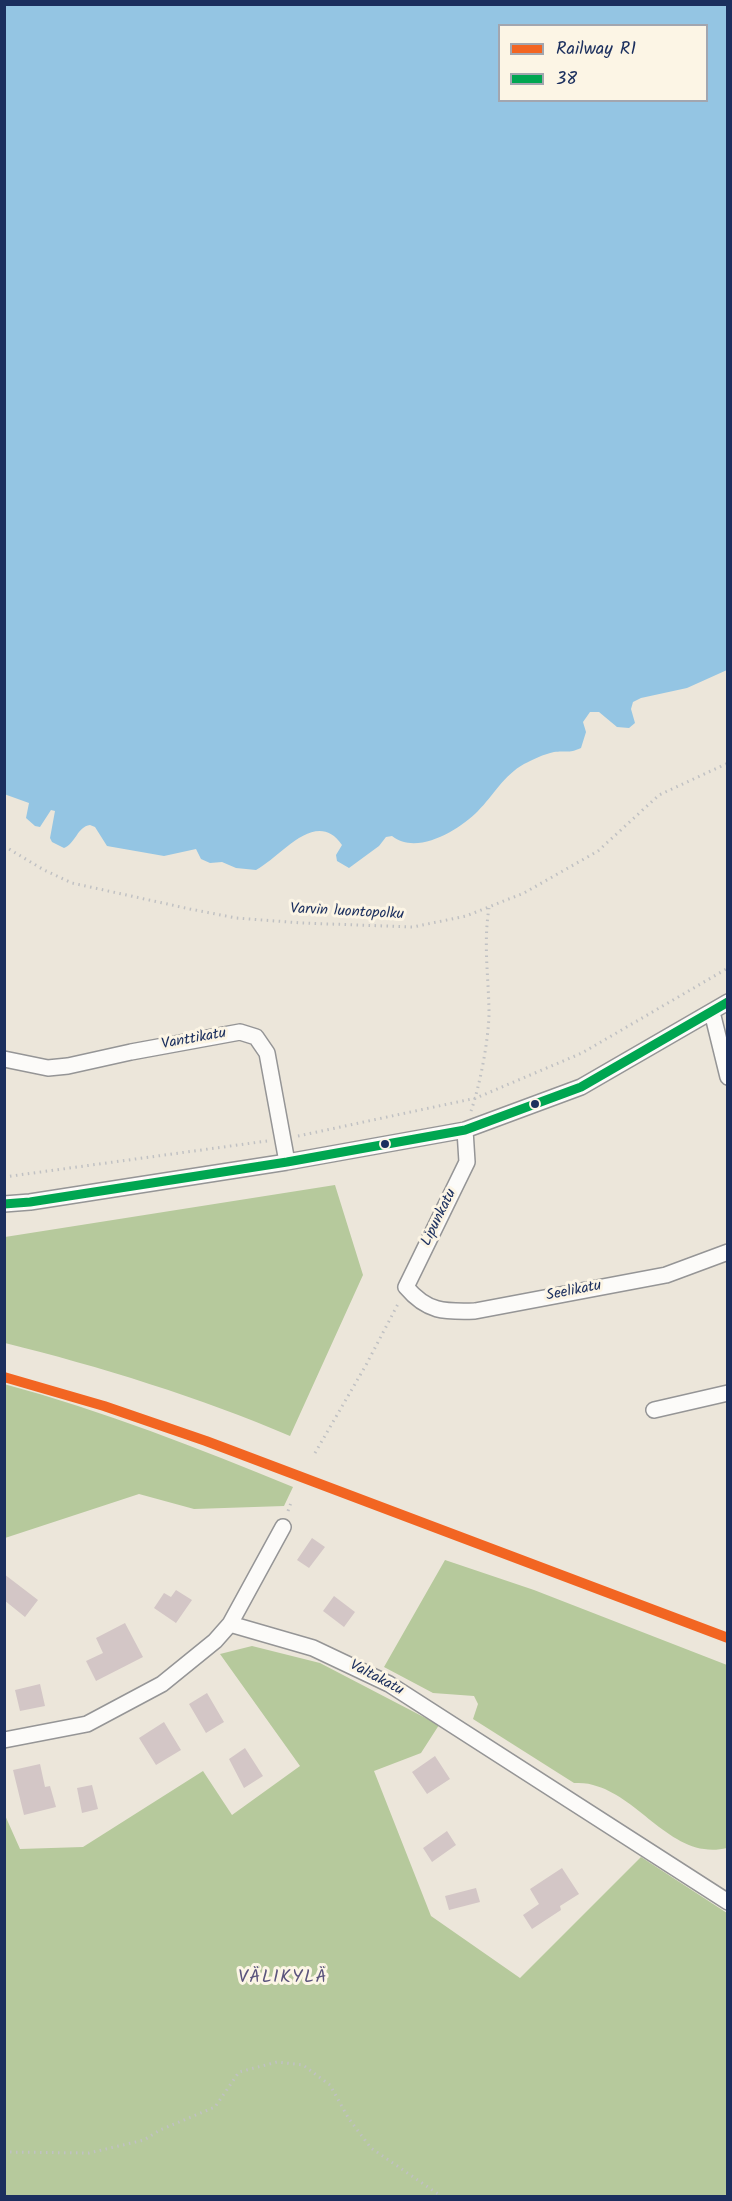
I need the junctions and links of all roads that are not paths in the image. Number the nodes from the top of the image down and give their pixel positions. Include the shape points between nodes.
1 (728, 1002) edge
2 (712, 1012) junction
3 (4, 1059) edge
4 (728, 1077) edge
5 (465, 1130) junction
6 (287, 1162) junction
7 (4, 1204) edge
8 (728, 1252) edge
9 (418, 1302) joint
10 (728, 1393) edge
11 (654, 1410) dead end
12 (283, 1527) dead end
13 (230, 1624) junction
14 (4, 1740) edge
15 (728, 1902) edge

1 - 2 street
2 - 4 street
2 - 5 street via 581,1086
3 - 6 street, Vanttikatu via 48,1068 68,1066 240,1032 248,1034 256,1037 267,1053
5 - 6 street
5 - 9 street, Lipunkatu via 467,1162 406,1287
6 - 7 street
8 - 9 street, Seelikatu via 666,1275 475,1311 444,1312
10 - 11 street
12 - 13 street
13 - 14 street via 162,1684 87,1724
13 - 15 street, Valtakatu via 313,1648 389,1684

